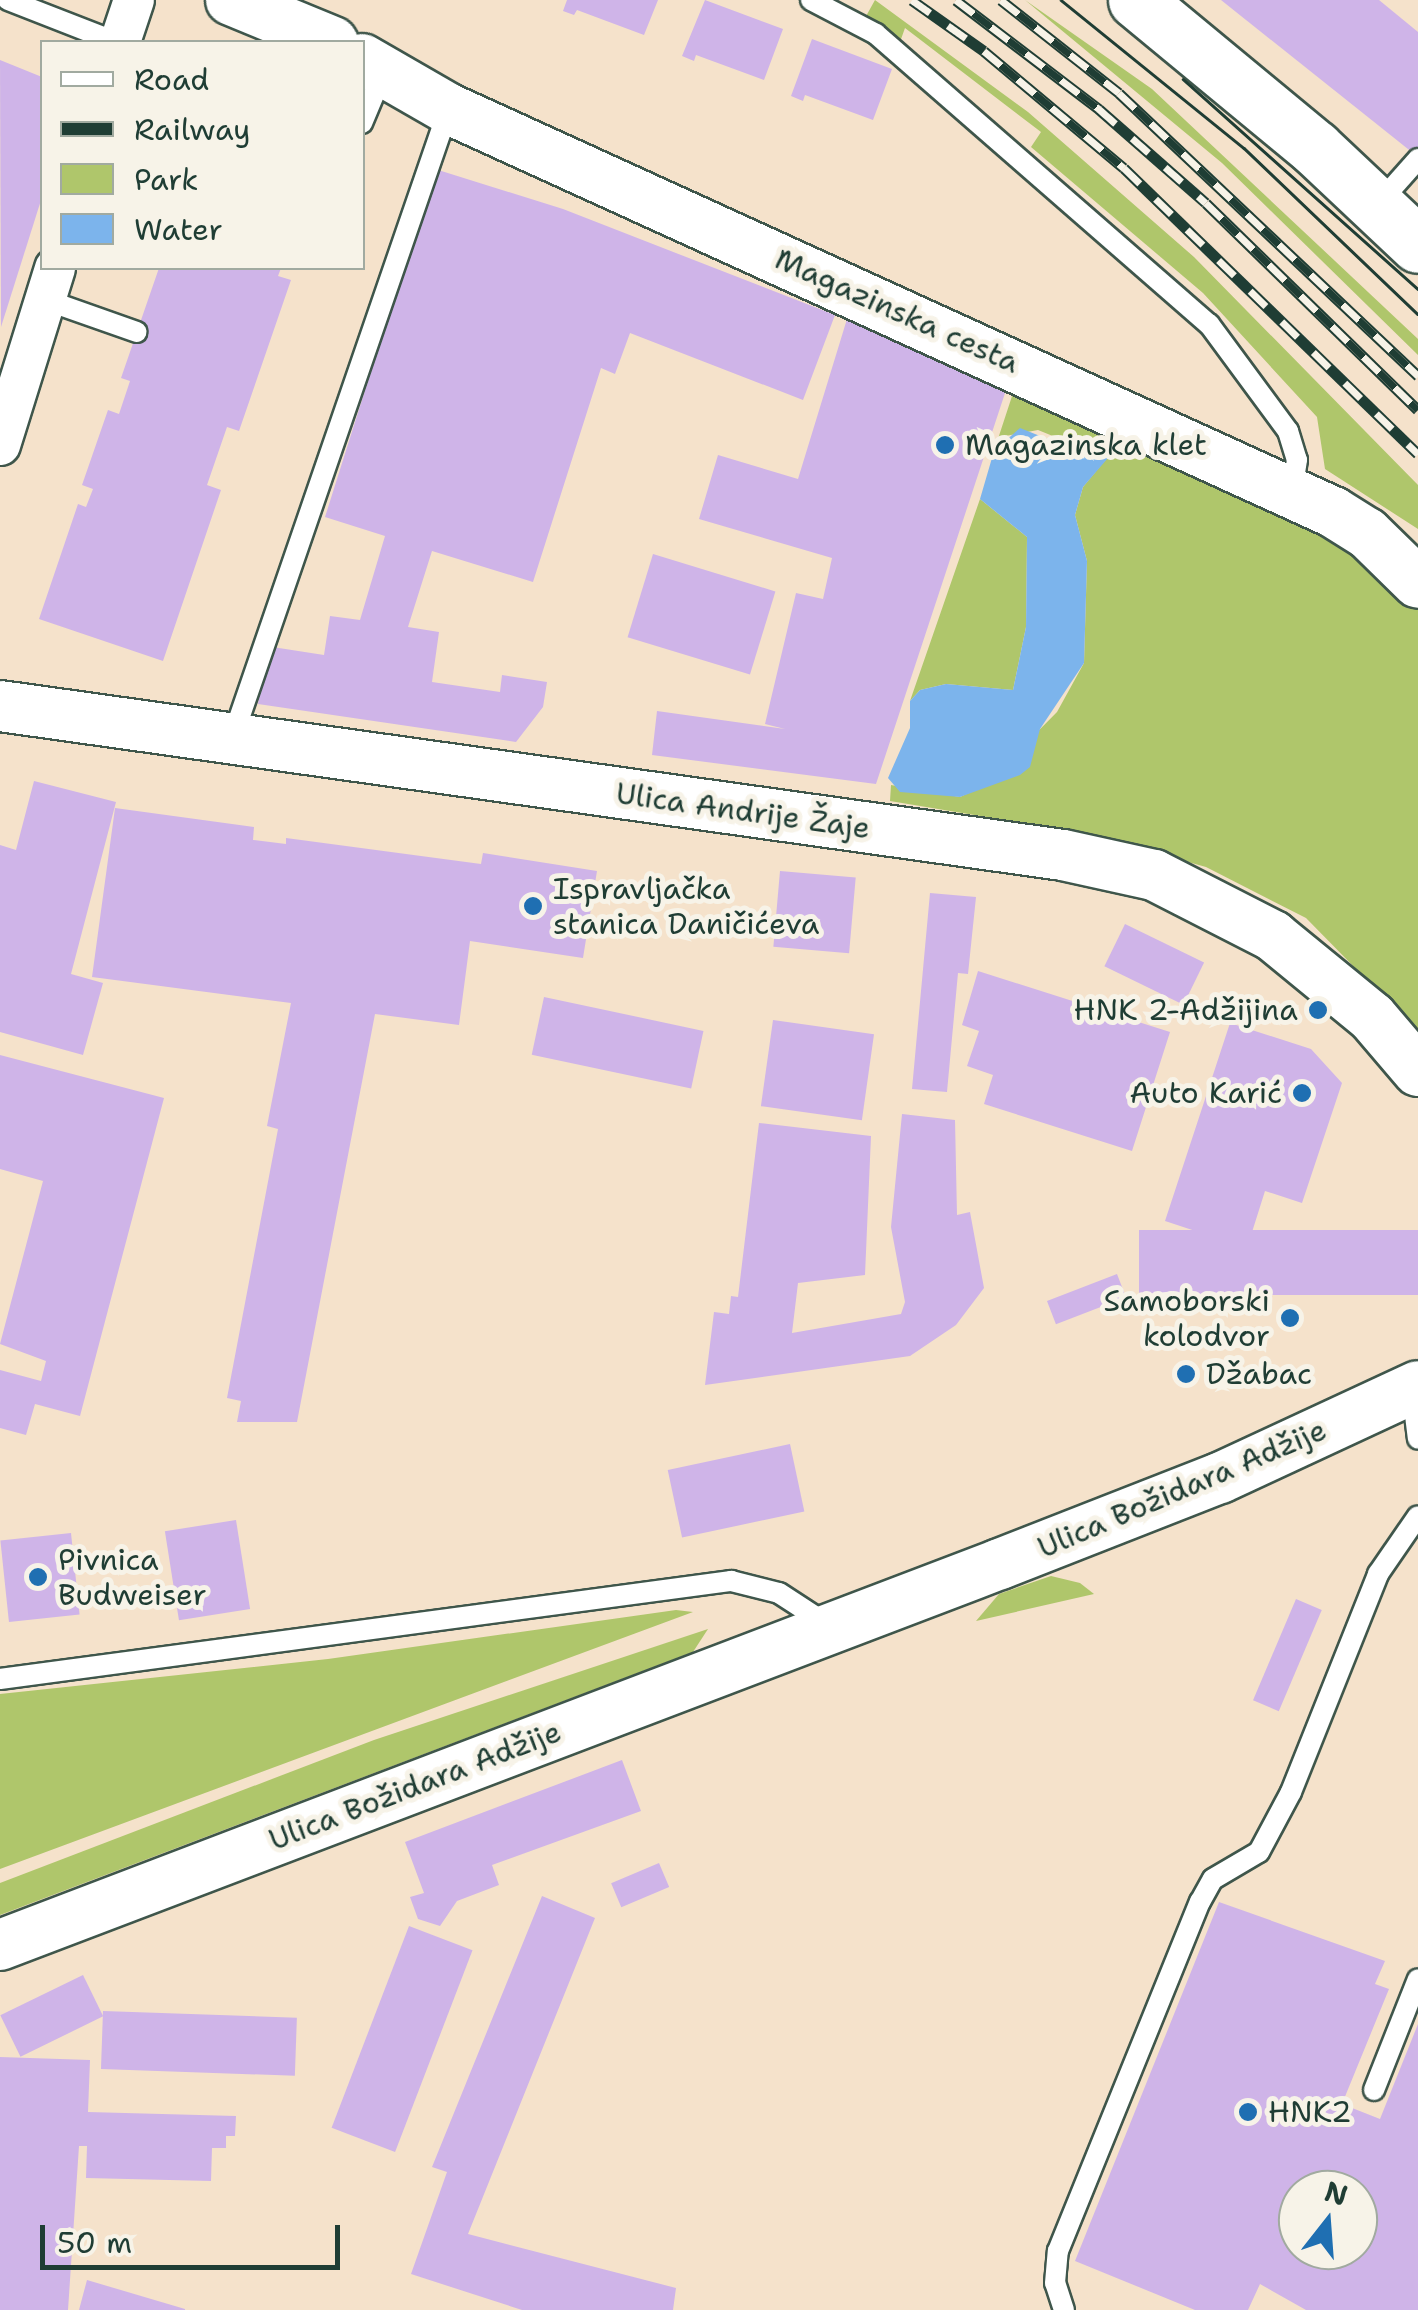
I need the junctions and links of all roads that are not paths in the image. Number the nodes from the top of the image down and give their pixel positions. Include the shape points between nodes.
1 (8, 0) edge
2 (134, 0) edge
3 (231, 0) edge
4 (811, 0) edge
5 (1136, 0) edge
6 (114, 40) edge
7 (120, 40) edge
8 (328, 40) edge
9 (373, 66) edge
10 (365, 107) edge
11 (449, 109) junction
12 (1418, 159) edge
13 (1401, 218) edge
14 (50, 284) edge
15 (137, 332) dead end
16 (0, 445) edge
17 (1292, 492) junction
18 (1418, 583) edge
19 (0, 706) edge
20 (232, 739) junction
21 (1418, 1071) edge
22 (1415, 1387) edge
23 (1418, 1439) edge
24 (1417, 1519) edge
25 (830, 1626) junction
26 (0, 1679) edge
27 (0, 1945) edge
28 (1418, 1979) edge
29 (1374, 2090) dead end
30 (1064, 2310) edge

1 - 6 lane
2 - 7 street
3 - 8 street
4 - 17 lane via 888,44 1209,324 1288,431 1297,460
5 - 13 main road
9 - 10 lane
9 - 11 street, Magazinska cesta
11 - 17 street, Magazinska cesta
11 - 20 lane
12 - 13 lane
14 - 15 lane
14 - 16 street
17 - 18 street, Magazinska cesta via 1367,533
19 - 20 street, Ulica Andrije Žaje
20 - 21 street, Ulica Andrije Žaje via 1062,855 1154,875 1273,936 1372,1017
22 - 23 lane
22 - 25 street, Ulica Božidara Adžije via 1220,1478
24 - 30 lane via 1378,1574 1291,1792 1259,1852 1213,1879 1200,1902 1058,2252 1054,2283
25 - 26 lane via 779,1594 731,1581
25 - 27 street, Ulica Božidara Adžije
28 - 29 lane

